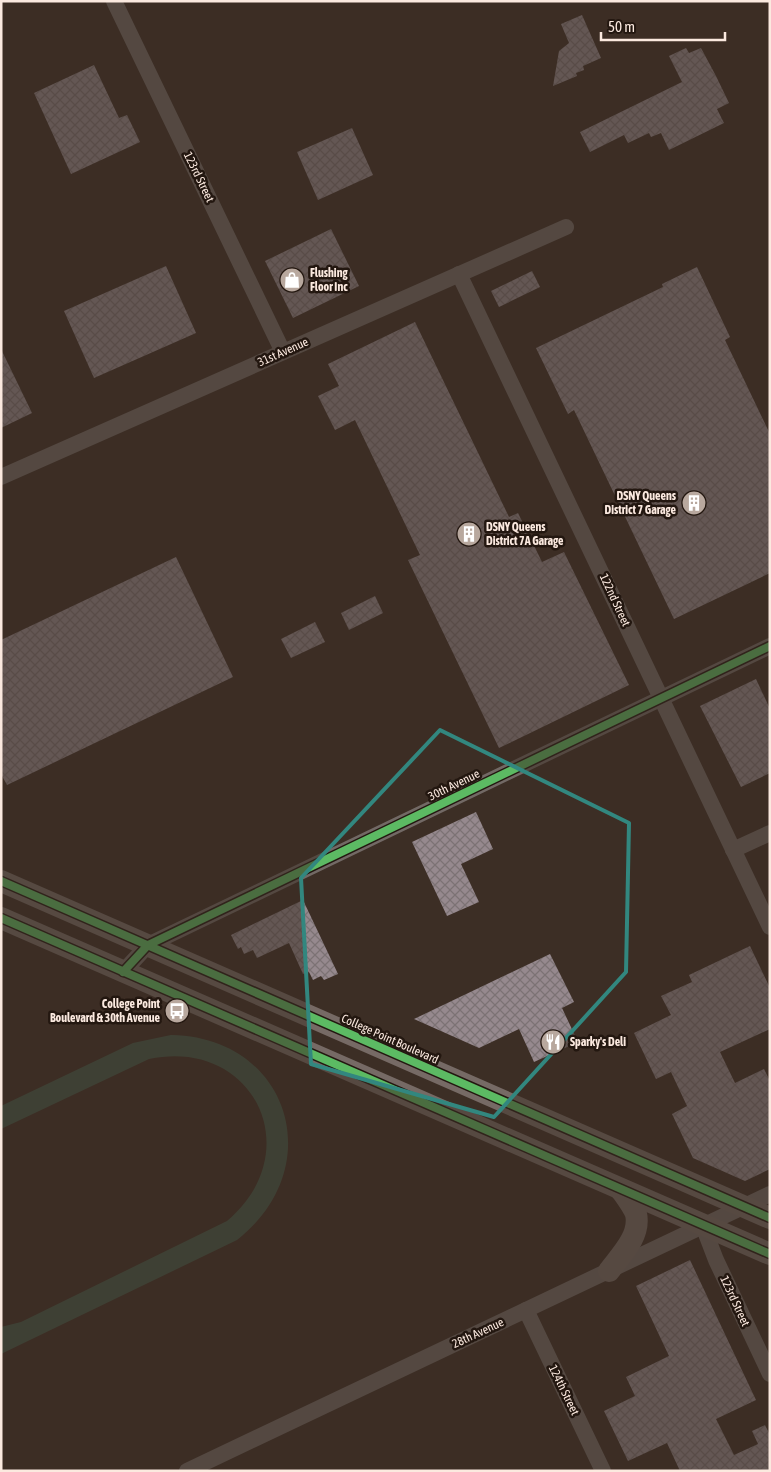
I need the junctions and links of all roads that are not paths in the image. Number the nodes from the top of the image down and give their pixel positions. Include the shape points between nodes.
1 (114, 1) edge
2 (566, 227) dead end
3 (459, 274) junction
4 (283, 352) junction
5 (1, 477) edge
6 (770, 646) edge
7 (661, 698) junction
8 (770, 832) edge
9 (733, 850) junction
10 (1, 881) edge
11 (1, 918) edge
12 (770, 927) edge
13 (148, 945) junction
14 (123, 972) junction
15 (621, 1190) junction
16 (770, 1194) edge
17 (743, 1206) junction
18 (770, 1218) edge
19 (703, 1226) junction
20 (770, 1254) edge
21 (609, 1271) junction
22 (526, 1310) junction
23 (770, 1374) edge
24 (187, 1471) edge
25 (603, 1471) edge

1 - 4 street, 123rd Street
2 - 3 street, 31st Avenue
3 - 4 street, 31st Avenue
3 - 7 street, 122nd Street
4 - 5 street, 31st Avenue
6 - 7 street, 30th Avenue
7 - 9 street, 122nd Street
7 - 13 street, 30th Avenue
8 - 9 street
9 - 12 street, 122nd Street
10 - 13 main road, College Point Boulevard
11 - 14 main road
13 - 14 street
13 - 17 main road, College Point Boulevard
14 - 15 main road
15 - 19 main road via 683,1214
15 - 21 main road via 636,1214 636,1222 632,1240
16 - 17 street, 28th Avenue
17 - 18 main road, College Point Boulevard
17 - 19 street, 28th Avenue
19 - 20 main road
19 - 21 street, 28th Avenue
19 - 23 street, 123rd Street
21 - 22 street, 28th Avenue
22 - 24 street, 28th Avenue
22 - 25 street, 124th Street

